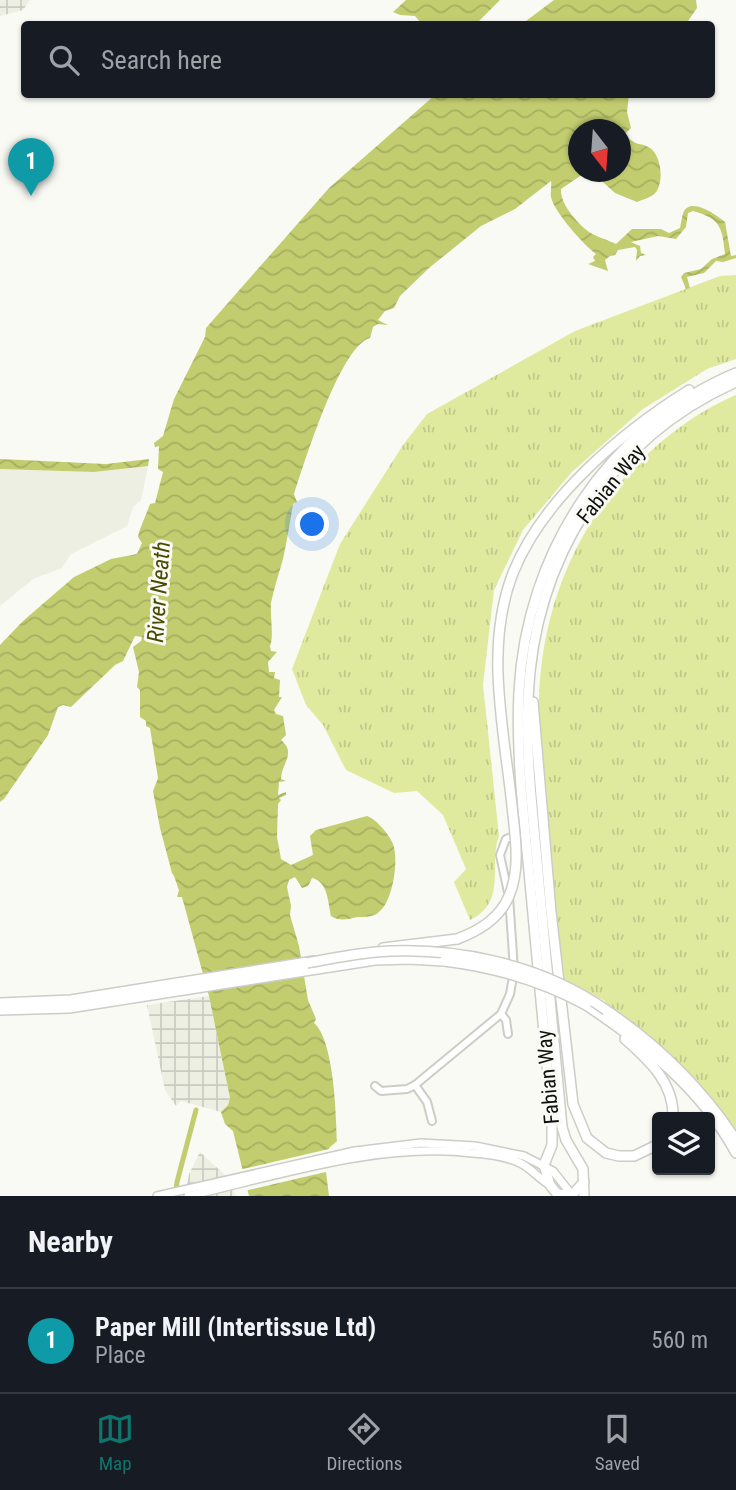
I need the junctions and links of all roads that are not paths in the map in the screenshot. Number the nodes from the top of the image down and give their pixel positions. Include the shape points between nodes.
1 (736, 371) edge
2 (736, 382) edge
3 (532, 654) junction
4 (526, 834) junction
5 (307, 962) junction
6 (0, 1003) edge
7 (0, 1010) edge
8 (501, 1014) junction
9 (606, 1018) junction
10 (508, 1034) dead end
11 (415, 1085) junction
12 (375, 1086) dead end
13 (673, 1112) edge
14 (432, 1121) dead end
15 (736, 1140) edge
16 (652, 1149) edge
17 (736, 1153) edge
18 (523, 1160) junction
19 (544, 1165) junction
20 (584, 1182) junction
21 (550, 1185) junction
22 (558, 1195) edge
23 (572, 1195) edge
24 (157, 1196) edge
25 (188, 1196) edge
26 (584, 1196) edge

1 - 4 highway, Fabian Way via 674,407 631,442 583,498 545,567 527,628 519,691
1 - 5 highway, bridge via 717,375 670,402 608,451 554,505 513,573 502,608 496,656 516,845 514,877 506,902 484,926 457,939
2 - 3 highway, Fabian Way via 654,433 601,488 557,562
3 - 16 highway via 551,912 573,1104 587,1138 606,1153 634,1156
3 - 20 highway, Fabian Way via 529,769 562,1127 583,1169
4 - 8 street via 506,839 500,855 509,897 514,971
4 - 19 highway, Fabian Way via 552,1119 552,1145
5 - 6 highway via 71,1000
5 - 9 highway, bridge via 388,952 466,956 551,980 585,996
7 - 9 highway, bridge via 69,1007 350,963 409,959 501,971 537,983
8 - 10 street
8 - 11 street
9 - 13 highway via 663,1078
9 - 15 highway via 673,1062
9 - 17 highway via 665,1064 699,1101
11 - 12 street via 381,1091
11 - 14 street via 427,1102
18 - 19 main road
18 - 21 main road
18 - 24 main road via 460,1144 397,1145
18 - 25 main road via 463,1151 396,1152
19 - 21 highway
19 - 23 main road
20 - 23 highway
20 - 26 highway
21 - 22 highway
22 - 23 highway

